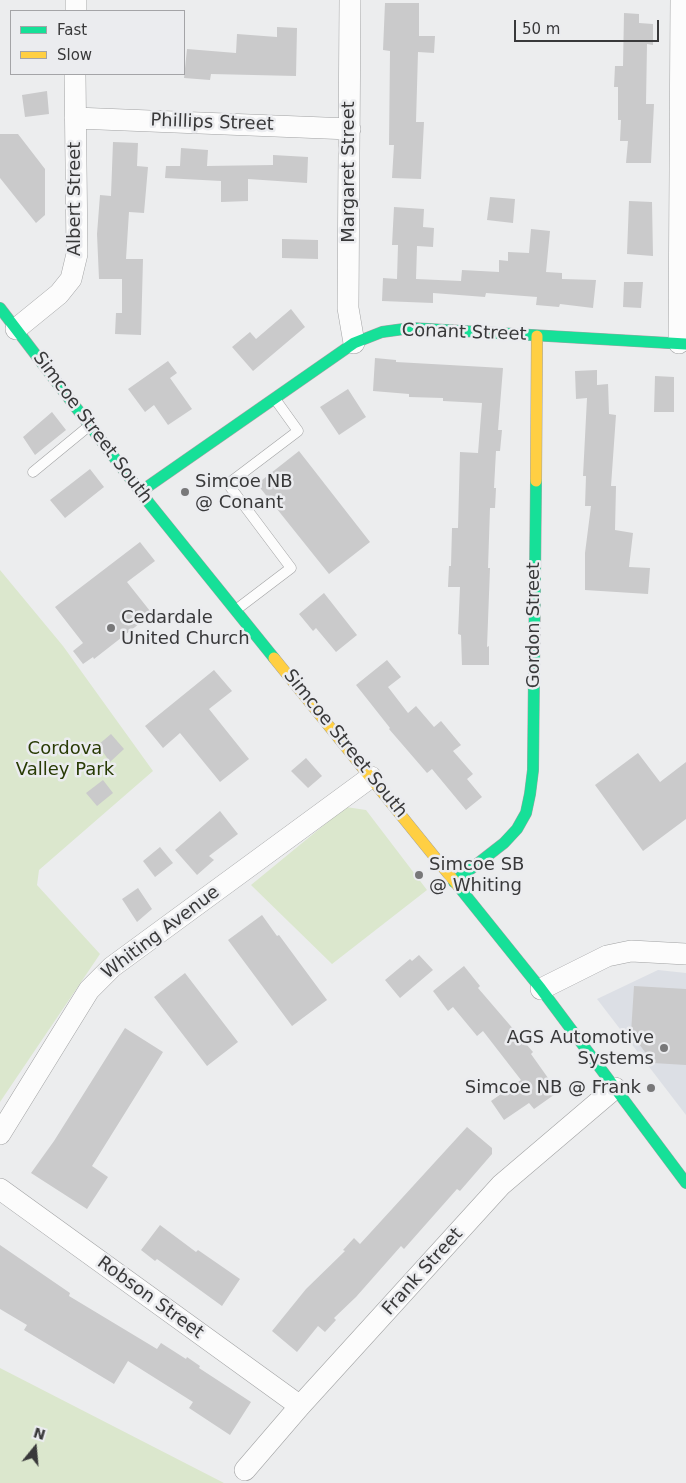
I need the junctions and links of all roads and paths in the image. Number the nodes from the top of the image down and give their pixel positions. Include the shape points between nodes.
1 (350, 0) edge
2 (681, 0) edge
3 (75, 75) edge
4 (75, 118) junction
5 (350, 129) junction
6 (0, 308) edge
7 (16, 329) junction
8 (537, 336) junction
9 (354, 343) junction
10 (682, 343) edge
11 (274, 398) junction
12 (90, 425) junction
13 (33, 472) dead end
14 (140, 492) junction
15 (236, 610) junction
16 (371, 776) junction
17 (454, 882) junction
18 (686, 954) edge
19 (541, 989) junction
20 (615, 1088) junction
21 (0, 1134) edge
22 (686, 1183) edge
23 (0, 1189) edge
24 (300, 1406) junction
25 (245, 1470) dead end

1 - 5 street, Margaret Street
2 - 10 street
3 - 4 street, Albert Street
4 - 5 street, Phillips Street
4 - 7 street, Albert Street via 77,254 71,279
5 - 9 street, Margaret Street via 348,308
6 - 7 street, Simcoe Street South
7 - 12 street, Simcoe Street South
8 - 9 street, Conant Street via 411,328 382,332
8 - 10 street, Conant Street
8 - 17 street, Gordon Street via 533,770 530,794 526,813 517,829
9 - 11 street, Conant Street
11 - 14 street, Conant Street
11 - 15 lane via 298,431 228,484 291,568
12 - 13 lane
12 - 14 street, Simcoe Street South
14 - 15 street, Simcoe Street South
15 - 16 street, Simcoe Street South
16 - 17 street, Simcoe Street South
16 - 21 street, Whiting Avenue via 112,967 89,990
17 - 19 street, Simcoe Street South
18 - 19 street via 631,951 606,956
19 - 20 street, Simcoe Street South
20 - 22 street, Simcoe Street South
20 - 24 street, Frank Street via 501,1185
23 - 24 street, Robson Street
24 - 25 street, Frank Street

